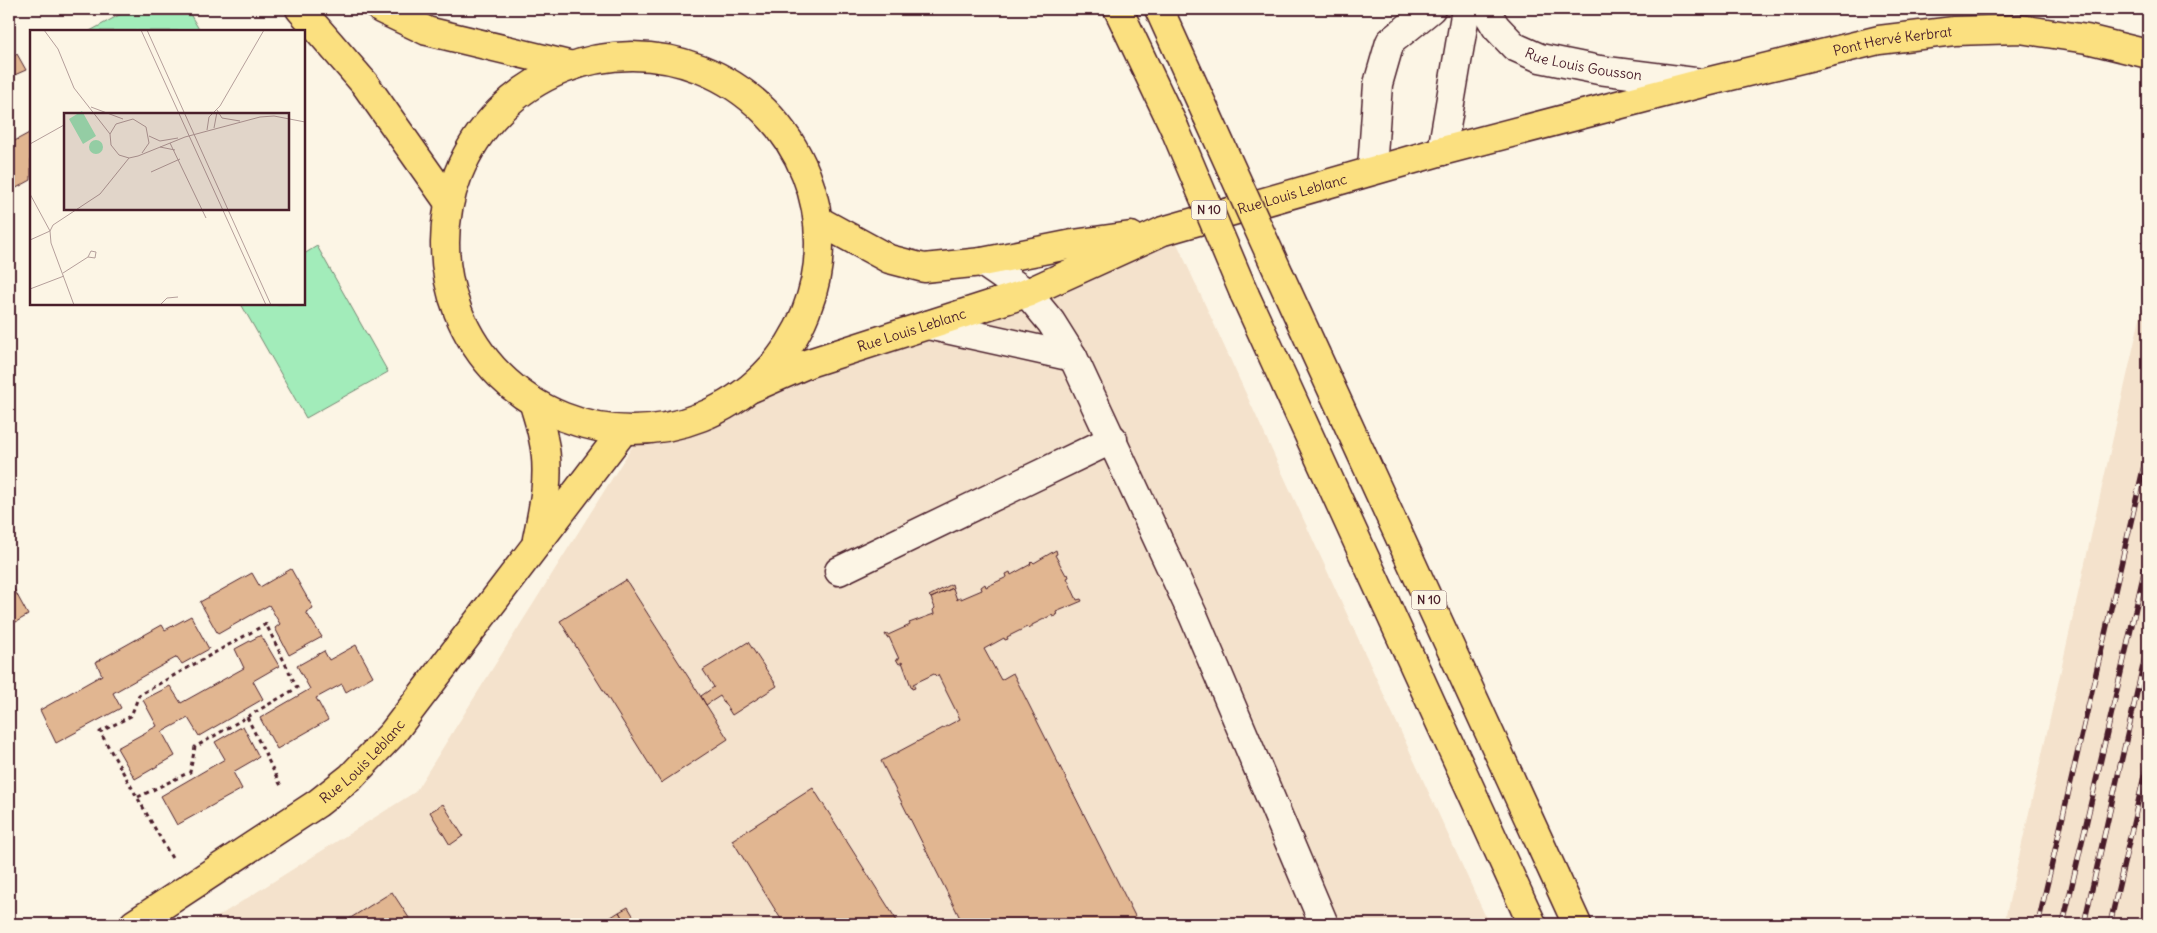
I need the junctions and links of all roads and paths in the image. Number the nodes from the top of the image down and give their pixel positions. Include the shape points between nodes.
1 (300, 9) edge
2 (381, 9) edge
3 (1118, 9) edge
4 (1159, 9) edge
5 (1431, 9) edge
6 (1466, 9) edge
7 (1485, 9) edge
8 (2148, 54) edge
9 (569, 65) junction
10 (1702, 83) junction
11 (1442, 151) junction
12 (1372, 169) junction
13 (447, 200) junction
14 (822, 223) junction
15 (1163, 231) junction
16 (982, 262) junction
17 (1027, 293) junction
18 (928, 325) junction
19 (1073, 357) junction
20 (752, 388) junction
21 (534, 404) junction
22 (623, 431) junction
23 (1113, 439) junction
24 (537, 543) junction
25 (839, 571) dead end
26 (247, 717) junction
27 (138, 797) junction
28 (297, 817) junction
29 (188, 887) junction
30 (134, 924) edge
31 (1324, 924) edge
32 (1532, 924) edge
33 (1577, 924) edge

1 - 13 main road via 365,84
2 - 9 main road via 427,32
3 - 32 main road, N 10, bridge
4 - 33 main road, N 10, bridge
5 - 12 street via 1390,42 1378,84
6 - 11 street
7 - 10 street, Rue Louis Gousson via 1496,27 1515,47 1540,58 1599,70
8 - 10 main road, Pont Hervé Kerbrat via 2087,39 2020,29 1954,31 1879,40
9 - 13 main road via 506,103 472,144
9 - 14 main road via 604,57 660,57 714,74 756,102 790,140 812,186
10 - 11 main road, Rue Louis Leblanc
11 - 12 main road, Rue Louis Leblanc
12 - 15 main road, Rue Louis Leblanc
13 - 21 main road via 444,252 457,311 488,364
14 - 16 main road via 889,259 924,268
14 - 20 main road via 814,293 790,346
15 - 16 main road
15 - 17 main road, Rue Louis Leblanc
16 - 17 street
17 - 18 main road, Rue Louis Leblanc
17 - 19 street via 1051,322
18 - 19 street
18 - 20 main road, Rue Louis Leblanc via 808,363
19 - 23 street
20 - 22 main road via 713,413 669,428
21 - 22 main road via 577,423
21 - 24 main road, Rue Louis Leblanc via 544,439 546,461 546,494
22 - 24 main road, Rue Louis Leblanc
23 - 25 street
23 - 31 street via 1194,615
24 - 28 main road, Rue Louis Leblanc via 392,734 351,777
26 - 27 path via 195,748 190,772
26 - 27 path via 297,688 266,624 138,695 131,716 100,732
26 - 28 path
27 - 29 path
28 - 29 main road, Rue Louis Leblanc
29 - 30 main road, Rue Louis Leblanc

